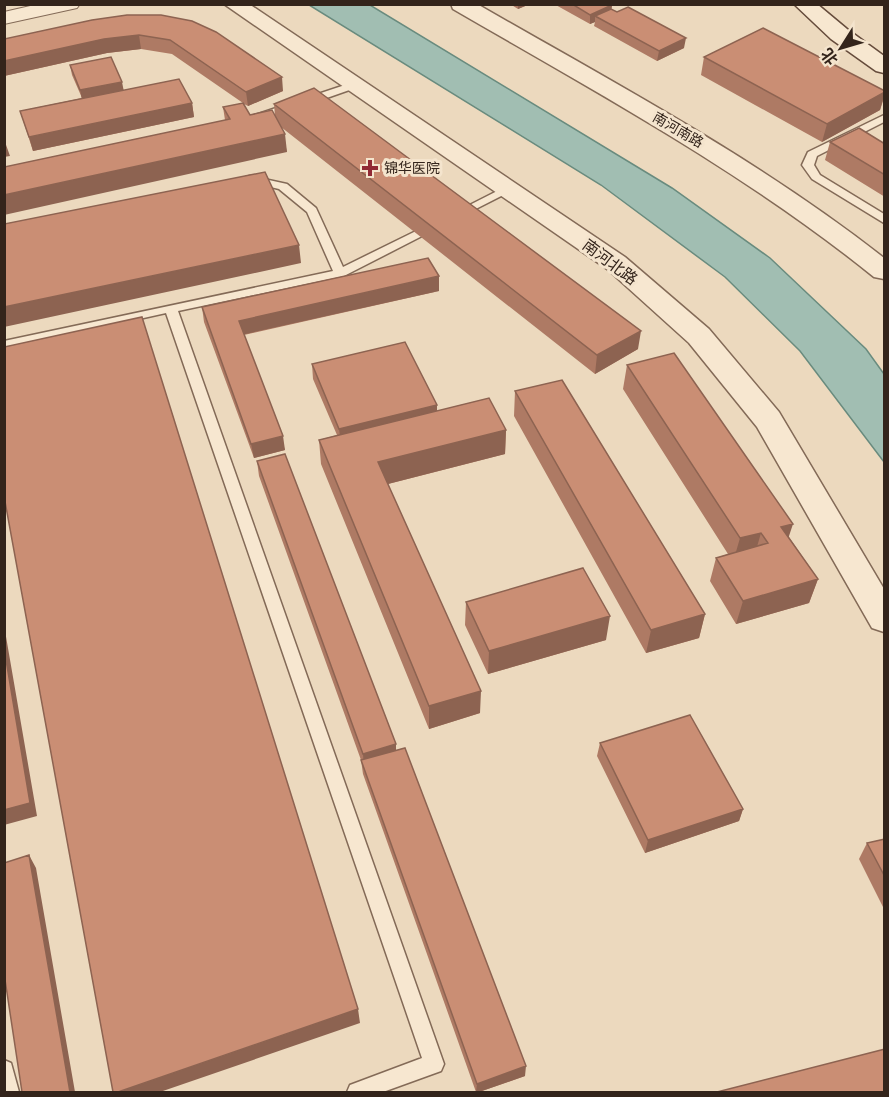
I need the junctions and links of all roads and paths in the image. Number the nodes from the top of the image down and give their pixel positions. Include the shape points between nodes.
1 (70, 4) edge
2 (234, 4) edge
3 (461, 4) edge
4 (804, 4) edge
5 (4, 18) edge
6 (880, 59) edge
7 (354, 86) junction
8 (885, 118) edge
9 (244, 119) edge
10 (242, 180) edge
11 (507, 189) junction
12 (458, 214) edge
13 (885, 219) edge
14 (418, 235) edge
15 (885, 271) edge
16 (340, 273) junction
17 (171, 308) junction
18 (4, 345) edge
19 (885, 618) edge
20 (4, 1070) edge
21 (9, 1092) edge
22 (357, 1092) edge

1 - 5 street
2 - 7 street, 南河北路
3 - 15 street, 南河南路 via 735,163
4 - 6 street via 839,34
7 - 9 lane
7 - 11 street, 南河北路
8 - 13 lane via 812,154 808,165 816,177
10 - 16 lane via 253,178 284,186 312,210
11 - 12 lane
11 - 19 street, 南河北路 via 616,263 699,336 768,420
14 - 16 lane
16 - 17 lane
17 - 18 lane
17 - 22 lane via 434,1064
20 - 21 lane

